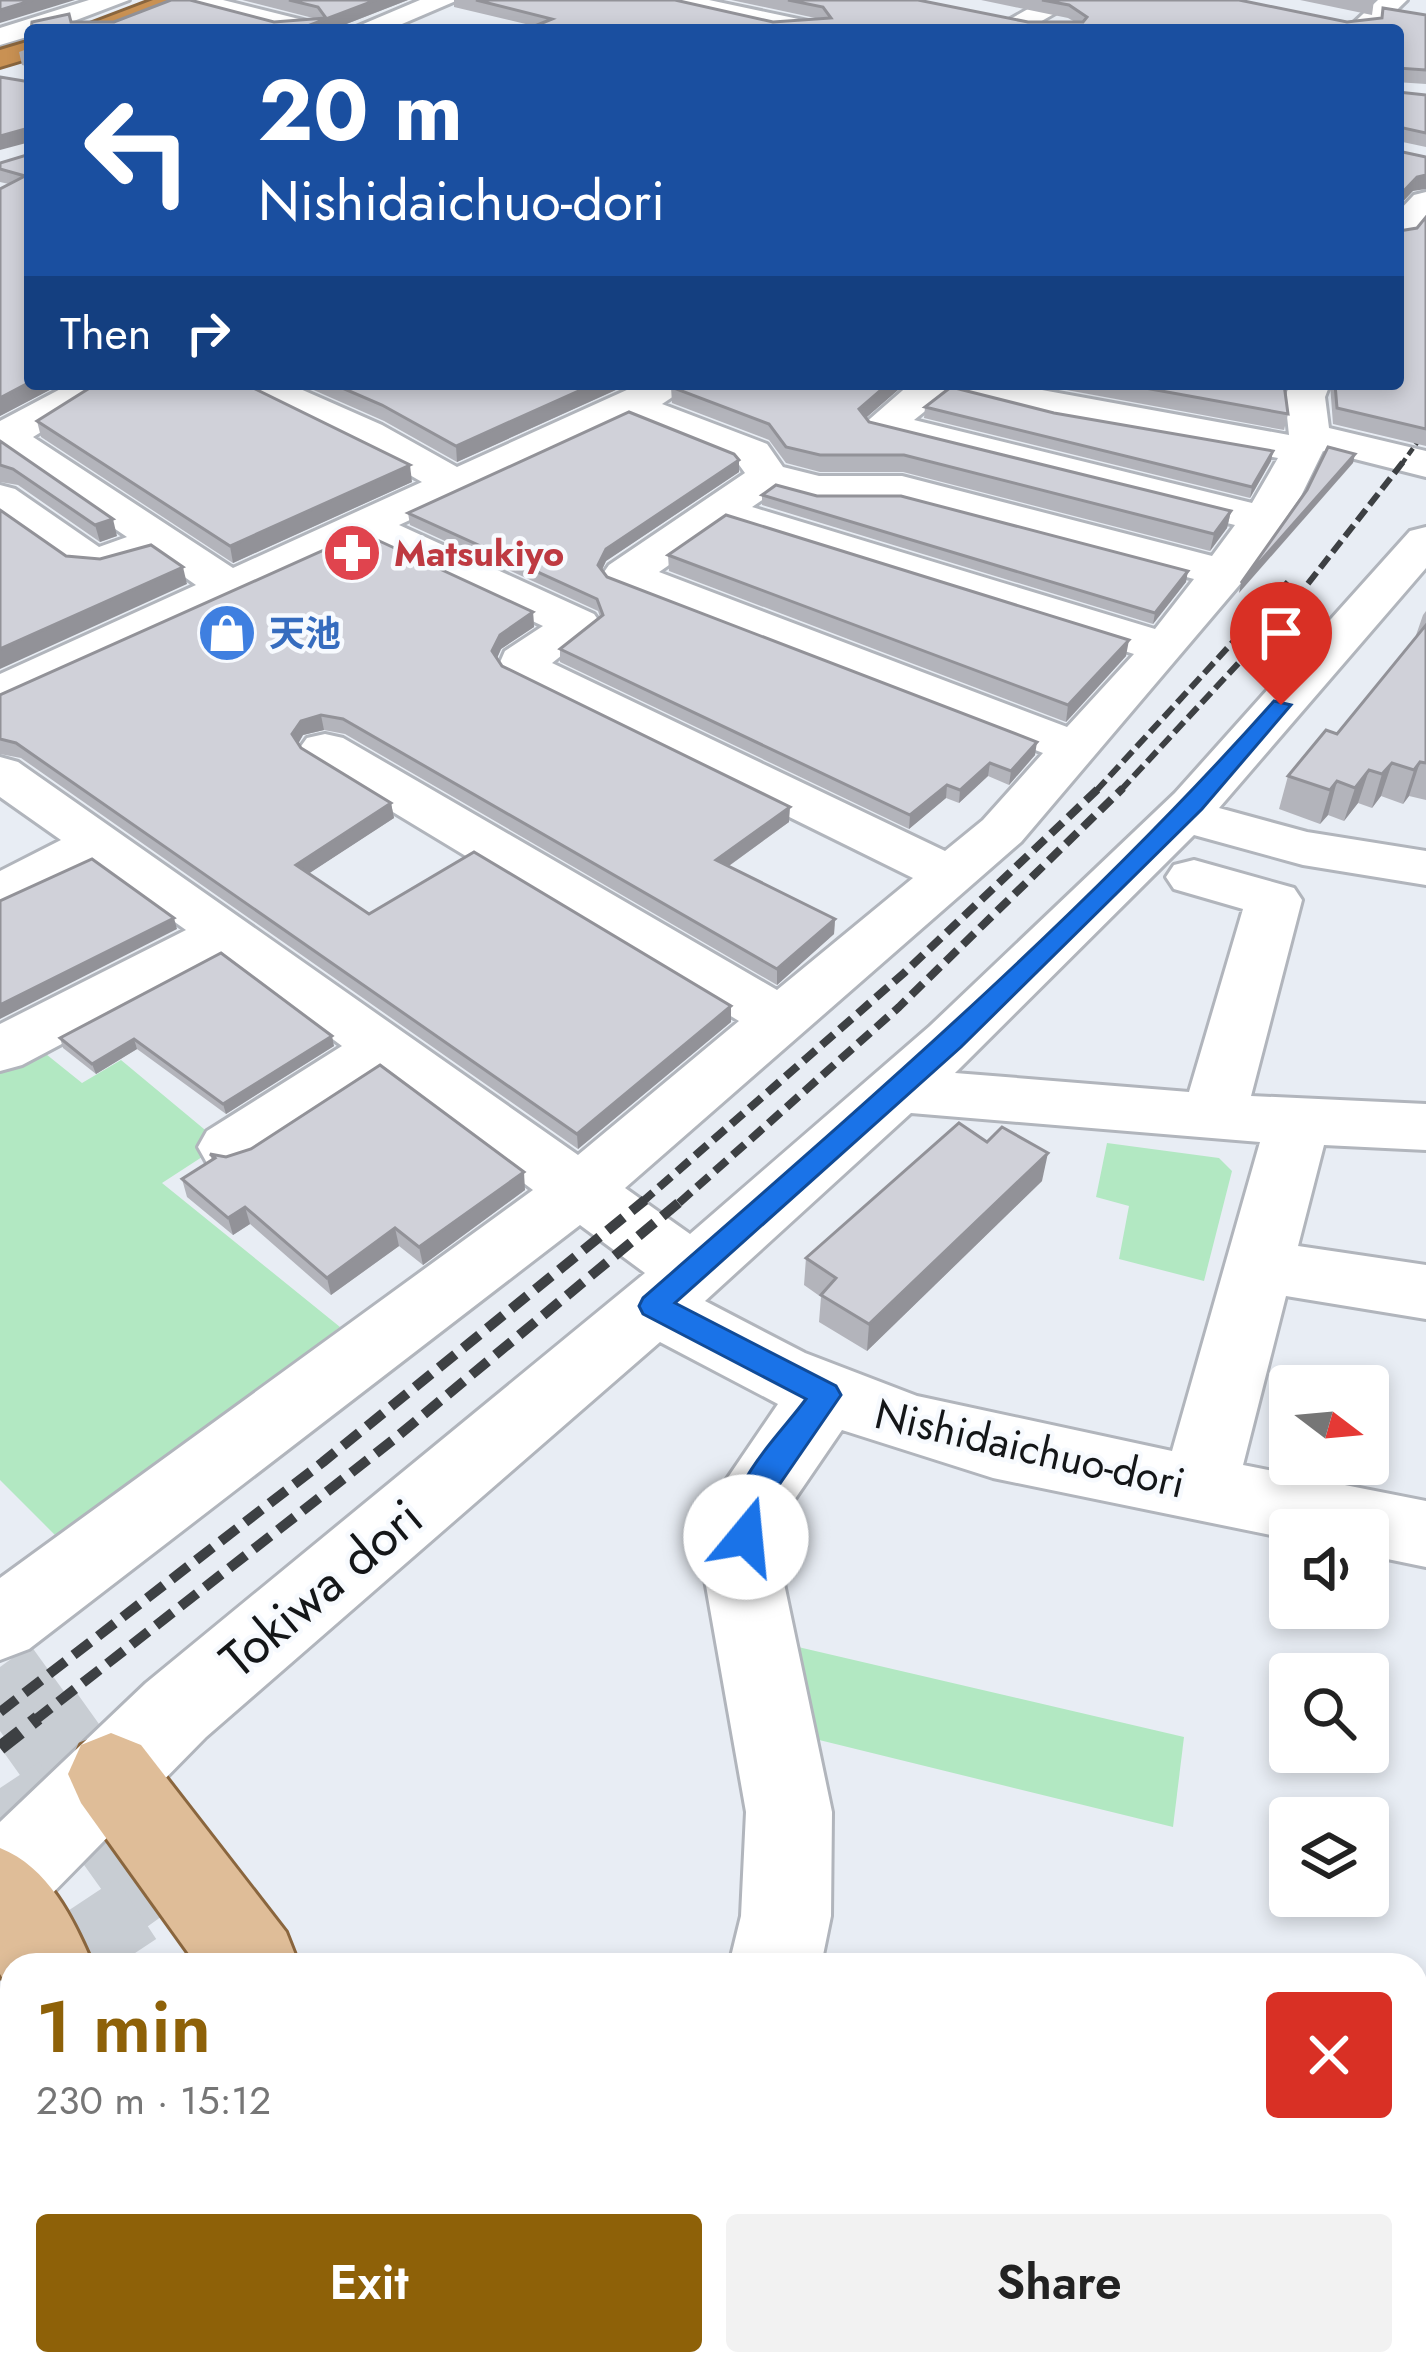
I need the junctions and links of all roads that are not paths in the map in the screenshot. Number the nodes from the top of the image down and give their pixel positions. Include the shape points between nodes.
1 (116, 0) edge
2 (445, 0) edge
3 (672, 0) edge
4 (777, 0) edge
5 (1064, 0) edge
6 (198, 1) edge
7 (981, 13) edge
8 (740, 14) junction
9 (1426, 16) edge
10 (1370, 17) edge
11 (41, 24) edge
12 (111, 24) edge
13 (137, 24) edge
14 (286, 24) edge
15 (379, 24) edge
16 (715, 24) edge
17 (785, 24) edge
18 (1009, 24) edge
19 (1018, 24) edge
20 (1426, 200) edge
21 (1404, 225) edge
22 (89, 390) edge
23 (270, 390) edge
24 (658, 390) edge
25 (927, 390) edge
26 (989, 390) edge
27 (1164, 390) edge
28 (627, 404) junction
29 (1307, 423) edge
30 (1149, 425) junction
31 (2, 436) edge
32 (1426, 464) edge
33 (768, 476) junction
34 (454, 483) junction
35 (0, 498) edge
36 (718, 510) junction
37 (1263, 519) junction
38 (363, 525) junction
39 (609, 526) edge
40 (160, 540) junction
41 (1426, 540) edge
42 (612, 565) junction
43 (1225, 573) junction
44 (229, 586) junction
45 (525, 599) junction
46 (1165, 648) junction
47 (0, 692) edge
48 (326, 749) dead end
49 (1078, 749) junction
50 (0, 773) edge
51 (1183, 815) junction
52 (100, 842) junction
53 (1426, 868) edge
54 (953, 876) junction
55 (1194, 877) dead end
56 (0, 893) edge
57 (228, 932) junction
58 (782, 1020) junction
59 (385, 1047) junction
60 (0, 1050) edge
61 (900, 1090) junction
62 (1214, 1117) junction
63 (1298, 1121) junction
64 (1426, 1127) edge
65 (230, 1147) dead end
66 (580, 1190) junction
67 (1260, 1266) junction
68 (673, 1289) junction
69 (1426, 1292) edge
70 (826, 1395) junction
71 (1199, 1488) junction
72 (1426, 1534) edge
73 (2, 1620) edge
74 (112, 1774) junction
75 (0, 1887) edge
76 (40, 1953) edge
77 (244, 1953) edge
78 (778, 1953) edge

1 - 11 street
2 - 15 street
3 - 8 street
4 - 8 street
5 - 19 street
6 - 12 highway
6 - 13 highway
6 - 14 street
7 - 18 street
8 - 16 street
8 - 17 street
9 - 10 street
20 - 21 street
22 - 31 street
23 - 34 street
24 - 28 street
25 - 37 street via 883,425
26 - 30 street
27 - 30 street
28 - 33 street via 752,453
28 - 34 street
29 - 30 street
29 - 32 street
29 - 37 street
31 - 40 street
33 - 36 street
33 - 43 street via 818,489 897,488
34 - 38 street
35 - 40 street via 94,564
36 - 42 street
36 - 46 street
37 - 43 street
38 - 44 street
38 - 45 street
39 - 42 street
40 - 44 street
41 - 51 street, Tokiwa dori
42 - 45 street
42 - 49 street
43 - 46 street
44 - 47 street
45 - 54 street via 577,624 521,668 797,776
46 - 49 street
48 - 58 street
49 - 54 street
50 - 52 street, Nishidaichuo-dori
51 - 53 street via 1303,848
51 - 61 street, Tokiwa dori
52 - 56 street
52 - 57 street, Nishidaichuo-dori
54 - 58 street
55 - 62 street via 1274,900
57 - 59 street, Nishidaichuo-dori
57 - 60 street
58 - 66 street
59 - 65 street
59 - 66 street, Nishidaichuo-dori
61 - 62 street
61 - 68 street, Tokiwa dori
62 - 63 street
63 - 64 street
63 - 67 street
66 - 68 street, Nishidaichuo-dori
66 - 73 street
67 - 69 street
67 - 71 street
68 - 70 street, Nishidaichuo-dori
68 - 74 street, Tokiwa dori via 176,1709
70 - 71 street, Nishidaichuo-dori via 950,1436
70 - 78 street via 750,1501 743,1574 789,1813
71 - 72 street, Nishidaichuo-dori
74 - 75 street, Tokiwa dori
74 - 77 main road
75 - 76 main road

